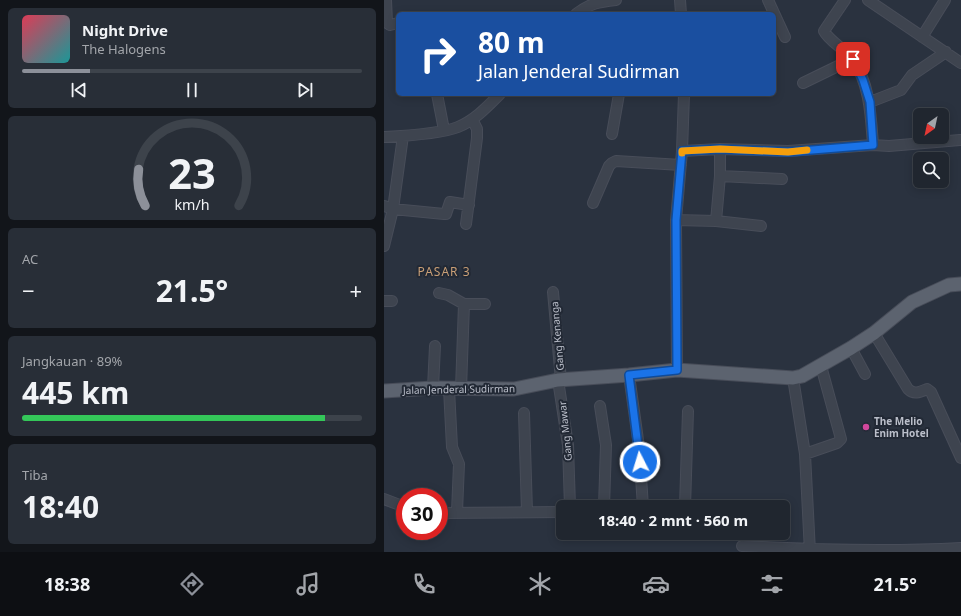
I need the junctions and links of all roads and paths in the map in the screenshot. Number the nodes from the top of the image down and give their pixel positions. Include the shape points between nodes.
1 (386, 0) edge
2 (616, 0) edge
3 (680, 0) edge
4 (768, 0) edge
5 (845, 0) edge
6 (868, 0) edge
7 (945, 0) edge
8 (596, 1) edge
9 (579, 12) edge
10 (681, 12) edge
11 (774, 12) edge
12 (385, 14) edge
13 (776, 17) edge
14 (396, 24) edge
15 (785, 36) dead end
16 (922, 37) junction
17 (946, 52) junction
18 (851, 58) junction
19 (961, 63) edge
20 (803, 83) dead end
21 (437, 96) edge
22 (498, 96) edge
23 (619, 96) edge
24 (684, 96) edge
25 (870, 102) junction
26 (472, 119) junction
27 (444, 130) junction
28 (612, 134) dead end
29 (403, 136) junction
30 (384, 137) edge
31 (960, 140) dead end
32 (873, 145) junction
33 (720, 149) junction
34 (682, 151) junction
35 (681, 165) junction
36 (720, 176) junction
37 (782, 179) dead end
38 (593, 203) dead end
39 (470, 204) junction
40 (389, 208) edge
41 (676, 220) junction
42 (716, 221) junction
43 (466, 224) dead end
44 (761, 226) dead end
45 (384, 246) edge
46 (961, 284) edge
47 (553, 292) dead end
48 (439, 293) dead end
49 (464, 304) junction
50 (485, 304) dead end
51 (874, 333) junction
52 (435, 346) dead end
53 (851, 348) junction
54 (820, 366) junction
55 (677, 370) junction
56 (865, 374) dead end
57 (629, 375) junction
58 (793, 378) junction
59 (559, 380) junction
60 (433, 388) junction
61 (455, 389) junction
62 (384, 391) edge
63 (600, 406) dead end
64 (688, 411) dead end
65 (524, 413) dead end
66 (804, 454) junction
67 (961, 458) edge
68 (570, 500) edge
69 (604, 500) edge
70 (643, 500) edge
71 (685, 500) edge
72 (384, 502) edge
73 (396, 505) edge
74 (448, 512) edge
75 (457, 512) junction
76 (527, 512) junction
77 (556, 512) edge
78 (742, 546) dead end
79 (961, 548) edge
80 (810, 551) edge

1 - 12 street
2 - 8 street
3 - 10 street
4 - 11 street
5 - 18 street via 824,31
6 - 16 street
7 - 16 street
8 - 9 street
12 - 14 street via 388,24
13 - 15 street
16 - 17 street
17 - 19 street
17 - 25 street via 914,74 901,90
18 - 20 street
18 - 25 street
21 - 27 street
22 - 26 street
23 - 28 street
24 - 34 street
25 - 32 street
26 - 27 street via 458,127
26 - 39 street via 477,129 477,138
27 - 29 street
29 - 30 street
29 - 40 street
31 - 32 street
32 - 33 street via 788,152
33 - 34 street
33 - 36 street
34 - 35 street
35 - 38 street via 616,161 609,166
35 - 41 street
36 - 37 street
36 - 42 street
39 - 40 street via 450,202 446,214
39 - 43 street
40 - 45 street
41 - 42 street
41 - 55 street
42 - 44 street
46 - 51 main road, Jalan Jenderal Sudirman via 949,285 912,302
47 - 59 street, Gang Kenanga
48 - 49 street
49 - 50 street
49 - 61 street
51 - 53 main road, Jalan Jenderal Sudirman
51 - 67 street via 908,389 916,393 927,389 931,392
52 - 60 street
53 - 54 main road, Jalan Jenderal Sudirman
53 - 56 street
54 - 58 main road, Jalan Jenderal Sudirman
54 - 66 street via 841,440
55 - 57 main road, Jalan Jenderal Sudirman
55 - 58 main road, Jalan Jenderal Sudirman
57 - 59 main road, Jalan Jenderal Sudirman
57 - 70 street via 639,447
58 - 66 street
59 - 61 main road, Jalan Jenderal Sudirman via 514,389
59 - 68 street, Gang Mawar via 568,445
60 - 61 main road, Jalan Jenderal Sudirman
60 - 62 main road, Jalan Jenderal Sudirman
61 - 75 street via 452,447 459,464
63 - 69 street via 606,445
64 - 71 street
65 - 76 street
66 - 80 street
72 - 73 street
74 - 75 street
75 - 76 street
76 - 77 street
78 - 80 street
79 - 80 street

